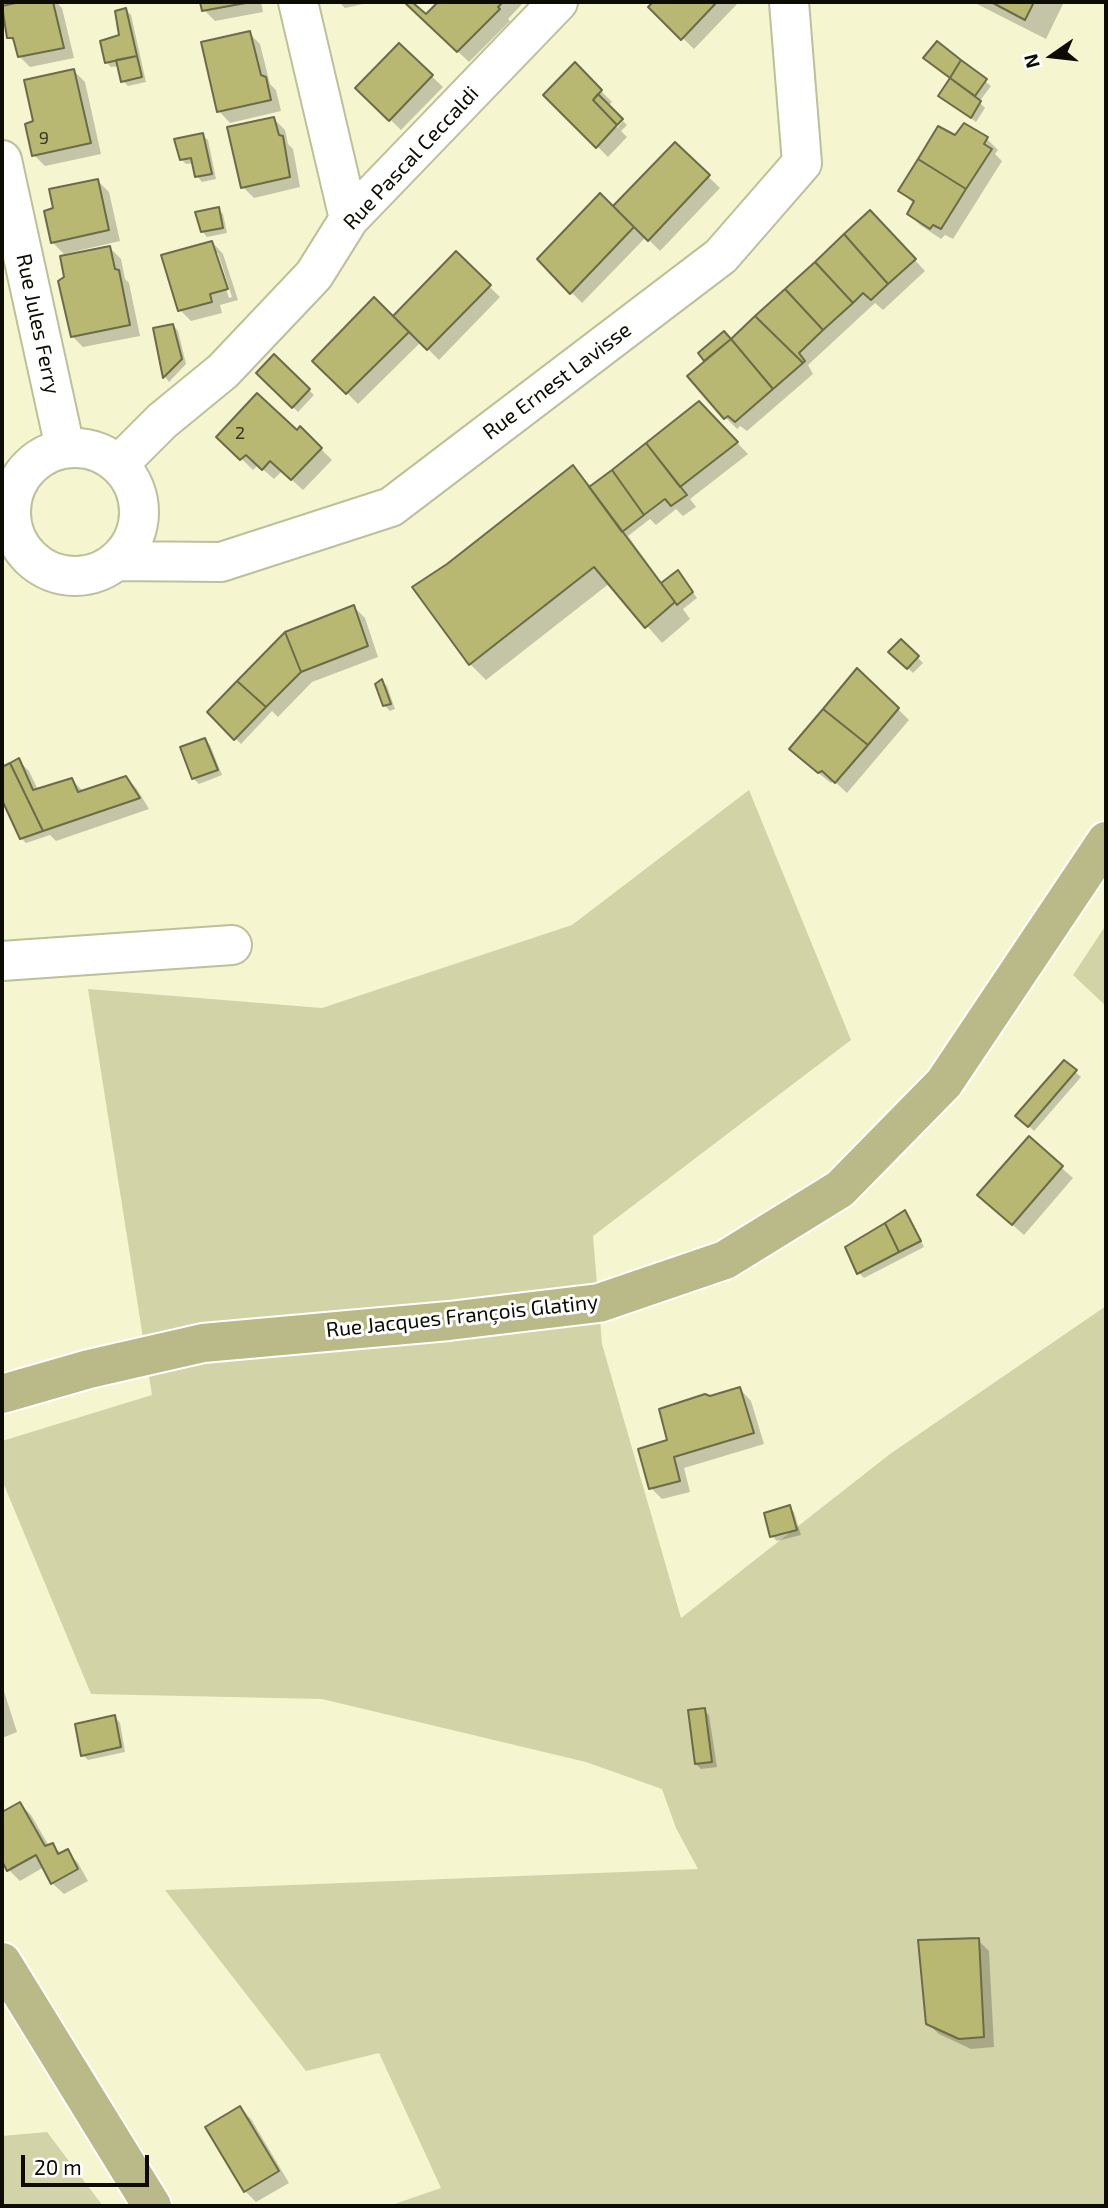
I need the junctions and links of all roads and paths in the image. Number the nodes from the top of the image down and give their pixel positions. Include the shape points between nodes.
1 (298, 2) edge
2 (558, 2) edge
3 (789, 2) edge
4 (2, 160) edge
5 (349, 219) junction
6 (65, 448) junction
7 (119, 464) junction
8 (7, 511) edge
9 (118, 561) junction
10 (1106, 841) edge
11 (232, 945) dead end
12 (2, 961) edge
13 (2, 1394) edge
14 (2, 1962) edge
15 (152, 2206) edge

1 - 5 street
2 - 5 street, Rue Pascal Ceccaldi
3 - 9 street, Rue Ernest Lavisse via 802,163 721,257 391,507 221,562
4 - 6 street, Rue Jules Ferry
5 - 7 street, Rue Pascal Ceccaldi via 314,275 223,371
6 - 7 street via 84,448
6 - 8 street via 31,465 19,480
7 - 9 street via 139,502 139,524 132,544
8 - 9 street via 20,547 55,573 77,577
10 - 13 main road, Rue Jacques François Glatiny via 944,1083 840,1189 725,1260 599,1303 203,1343
11 - 12 street
14 - 15 main road

